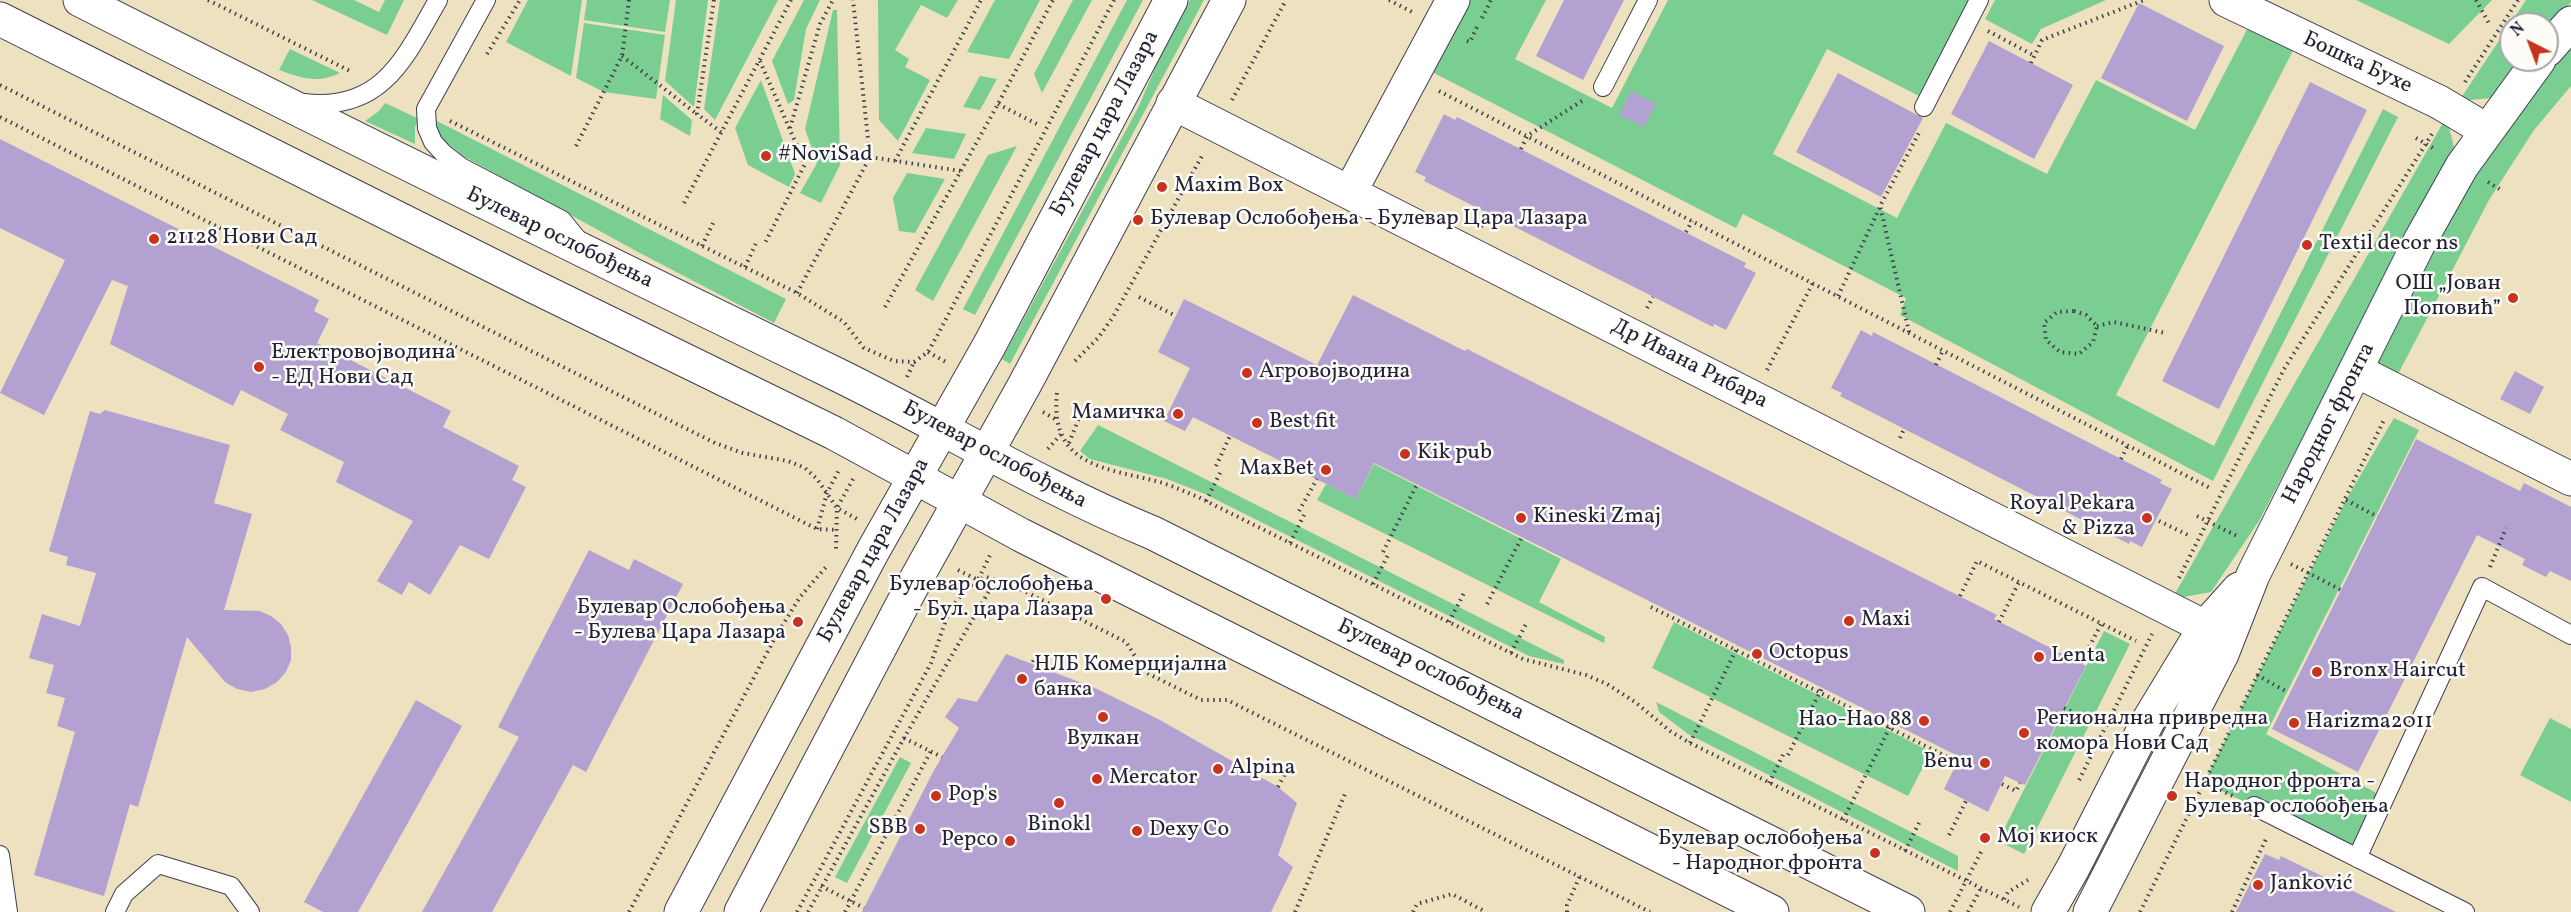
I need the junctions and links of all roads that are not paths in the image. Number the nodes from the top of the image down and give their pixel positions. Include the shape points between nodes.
1 (80, 0) edge
2 (438, 0) edge
3 (486, 0) edge
4 (1171, 0) edge
5 (1229, 0) edge
6 (1452, 0) edge
7 (1648, 0) edge
8 (1979, 0) edge
9 (2226, 0) edge
10 (0, 19) edge
11 (2571, 23) edge
12 (2559, 36) edge
13 (2530, 72) edge
14 (1603, 87) road end
15 (278, 101) junction
16 (1173, 103) junction
17 (1924, 107) dead end
18 (2486, 130) junction
19 (1350, 192) junction
20 (588, 254) junction
21 (2357, 371) junction
22 (942, 429) junction
23 (987, 453) junction
24 (915, 477) junction
25 (2571, 479) edge
26 (960, 502) junction
27 (2253, 575) junction
28 (2205, 627) junction
29 (2571, 635) edge
30 (2254, 806) road end
31 (0, 855) edge
32 (2357, 858) junction
33 (9, 912) edge
34 (115, 912) edge
35 (250, 912) edge
36 (681, 912) edge
37 (741, 912) edge
38 (1772, 912) edge
39 (1908, 912) edge
40 (2048, 912) edge
41 (2090, 912) edge
42 (2465, 912) edge

1 - 15 main road, Булевар ослобођења
2 - 15 lane via 402,64 378,85 351,100 324,105
3 - 20 lane via 426,109 427,128 433,142 461,167 562,220
4 - 22 main road, Булевар цара Лазара
5 - 16 main road
6 - 19 main road
7 - 14 lane
8 - 17 lane
9 - 18 main road, Бошка Бухе via 2439,102
10 - 24 main road via 834,433
11 - 12 main road
13 - 18 main road, Народног фронта
15 - 20 main road, Булевар ослобођења
16 - 19 main road, Др Ивана Рибара
16 - 23 main road
18 - 21 main road, Народног фронта via 2421,239
19 - 28 main road, Др Ивана Рибара
20 - 22 main road, Булевар ослобођења
21 - 25 main road
21 - 27 main road, Народног фронта
22 - 23 main road, Булевар ослобођења
22 - 24 main road, Булевар цара Лазара
23 - 26 main road
23 - 39 main road, Булевар ослобођења
24 - 26 main road
24 - 36 main road, Булевар цара Лазара
26 - 37 main road
26 - 38 main road
27 - 28 main road, Народног фронта
27 - 41 main road, Народног фронта via 2222,654
28 - 40 main road, Народног фронта via 2148,721
29 - 32 lane via 2482,587
30 - 32 lane
31 - 33 lane
32 - 42 lane
34 - 35 lane via 124,894 158,864 231,886

